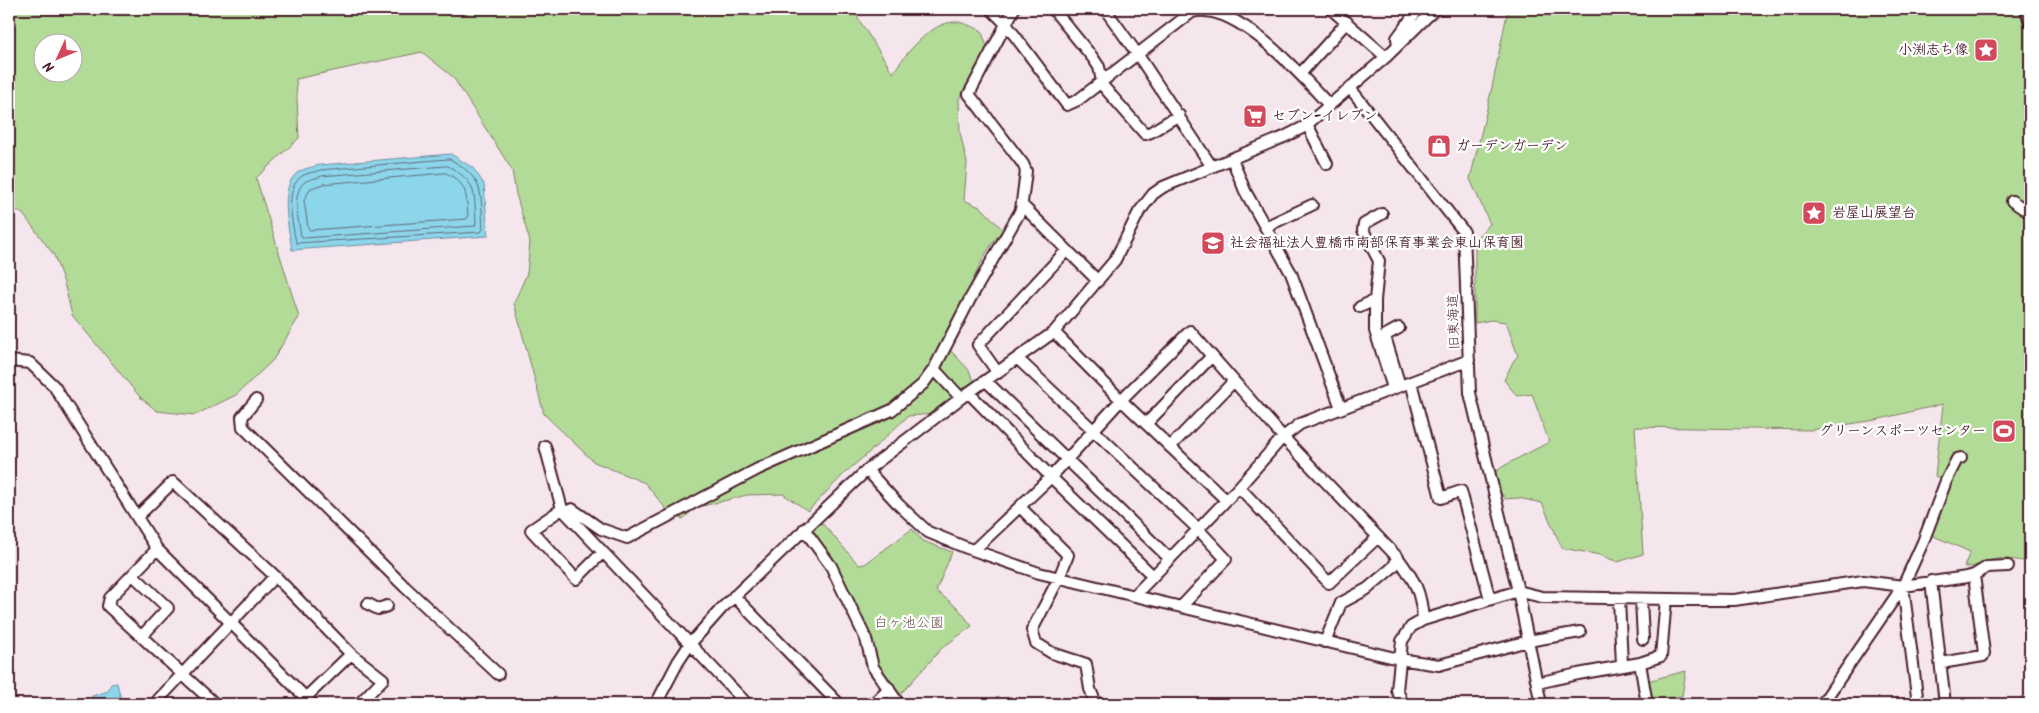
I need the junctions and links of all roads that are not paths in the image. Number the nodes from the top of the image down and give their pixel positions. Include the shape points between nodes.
1 (991, 9) edge
2 (1014, 9) edge
3 (1053, 9) edge
4 (1105, 9) edge
5 (1331, 9) edge
6 (1418, 9) edge
7 (1435, 9) edge
8 (2026, 9) edge
9 (1191, 10) edge
10 (1347, 22) junction
11 (2030, 23) edge
12 (1006, 24) junction
13 (1398, 46) junction
14 (1138, 55) junction
15 (1386, 57) junction
16 (1300, 74) junction
17 (1102, 82) junction
18 (1350, 88) junction
19 (1329, 105) junction
20 (1179, 115) junction
21 (1307, 124) junction
22 (1232, 159) junction
23 (1327, 164) dead end
24 (1212, 167) junction
25 (2012, 201) dead end
26 (1022, 205) junction
27 (1312, 206) dead end
28 (2030, 213) edge
29 (1382, 214) dead end
30 (1265, 227) junction
31 (1067, 250) junction
32 (1098, 281) junction
33 (1375, 300) junction
34 (1360, 308) dead end
35 (1399, 328) dead end
36 (1054, 332) junction
37 (1212, 356) junction
38 (1018, 359) junction
39 (1468, 360) junction
40 (9, 361) edge
41 (934, 369) junction
42 (998, 373) junction
43 (986, 381) junction
44 (1234, 381) junction
45 (1410, 382) junction
46 (1397, 387) junction
47 (965, 395) junction
48 (256, 400) dead end
49 (1121, 400) junction
50 (1341, 408) junction
51 (1146, 424) junction
52 (1094, 430) junction
53 (1283, 437) junction
54 (545, 446) dead end
55 (1170, 447) junction
56 (1961, 458) dead end
57 (1066, 460) junction
58 (867, 470) junction
59 (1051, 477) junction
60 (1239, 487) junction
61 (1226, 500) junction
62 (1020, 507) junction
63 (563, 511) junction
64 (137, 517) junction
65 (1198, 529) junction
66 (804, 530) junction
67 (1378, 537) junction
68 (157, 549) junction
69 (974, 550) junction
70 (603, 552) junction
71 (1398, 558) junction
72 (1170, 559) junction
73 (2008, 566) dead end
74 (133, 575) junction
75 (1974, 575) junction
76 (275, 576) junction
77 (1153, 576) junction
78 (1059, 578) junction
79 (1932, 581) junction
80 (1903, 586) junction
81 (1518, 591) junction
82 (734, 596) junction
83 (1134, 596) junction
84 (1490, 599) junction
85 (1619, 599) junction
86 (1641, 599) junction
87 (1666, 599) junction
88 (368, 604) dead end
89 (387, 606) dead end
90 (1181, 607) junction
91 (1423, 620) junction
92 (231, 624) junction
93 (1580, 632) dead end
94 (142, 636) junction
95 (1643, 639) dead end
96 (1528, 641) junction
97 (1325, 642) junction
98 (690, 644) junction
99 (351, 654) junction
100 (1399, 659) junction
101 (1640, 663) junction
102 (1941, 663) junction
103 (1622, 665) junction
104 (183, 674) junction
105 (498, 674) dead end
106 (1537, 684) junction
107 (889, 688) junction
108 (305, 702) edge
109 (1400, 703) edge
110 (158, 704) edge
111 (215, 704) edge
112 (358, 704) edge
113 (656, 704) edge
114 (747, 704) edge
115 (839, 704) edge
116 (873, 704) edge
117 (899, 704) edge
118 (1096, 704) edge
119 (1541, 704) edge
120 (1647, 704) edge
121 (1822, 704) edge
122 (1918, 704) edge
123 (1945, 704) edge

1 - 12 street
2 - 12 street
3 - 17 street via 1093,58
4 - 14 street
5 - 10 street
6 - 13 street via 1397,38
7 - 13 street
8 - 11 street
9 - 14 street
9 - 16 street via 1217,10 1231,14 1258,32
10 - 15 street
10 - 16 street
12 - 17 street via 1067,105
12 - 26 street via 969,94 1023,164 1026,171
13 - 15 street
14 - 17 street
14 - 20 street
15 - 18 street
16 - 19 street
17 - 20 street via 1145,134
18 - 19 street
18 - 39 street, 旧東海道 via 1464,232
19 - 21 street
20 - 24 street
21 - 22 street
21 - 23 street
22 - 24 street
22 - 30 street
24 - 32 street via 1153,194 1139,212 1115,260
25 - 28 street
26 - 31 street
26 - 41 street
27 - 30 street
29 - 33 street via 1364,224 1363,230 1379,260
30 - 50 street via 1291,273
31 - 32 street
31 - 42 street via 978,345
32 - 36 street
33 - 34 street
33 - 46 street via 1376,331
35 - 46 street via 1386,335
36 - 38 street
36 - 49 street
37 - 44 street
37 - 49 street via 1190,331
37 - 51 street
38 - 42 street
38 - 52 street
39 - 45 street
39 - 81 street, 旧東海道 via 1470,393
40 - 64 street via 30,362 54,386
41 - 47 street
41 - 63 street via 923,384 892,410 758,469 628,538 601,529 572,509
42 - 43 street
43 - 47 street
43 - 57 street
44 - 53 street
44 - 55 street
45 - 46 street
45 - 84 street via 1441,498 1461,491
46 - 50 street
47 - 58 street
47 - 59 street
48 - 105 street via 242,417 243,427
49 - 51 street
49 - 52 street
50 - 53 street via 1300,424
51 - 55 street
52 - 57 street
52 - 65 street
53 - 60 street
53 - 67 street
54 - 63 street
55 - 61 street
56 - 80 street via 1946,481
57 - 59 street
57 - 72 street
58 - 66 street
58 - 69 street via 928,532
59 - 62 street
59 - 77 street
60 - 61 street
60 - 67 street via 1329,583
61 - 65 street
62 - 69 street
62 - 78 street via 1068,554
63 - 70 street
63 - 70 street via 531,530 576,579
64 - 68 street
64 - 76 street via 173,482
65 - 72 street
65 - 90 street via 1226,559
66 - 82 street
66 - 107 street via 831,566 866,639 873,667
67 - 71 street
68 - 74 street
68 - 92 street
69 - 78 street
70 - 98 street
71 - 91 street via 1415,580 1422,601
71 - 97 street via 1393,568 1341,603
72 - 77 street
73 - 75 street via 1987,567
74 - 94 street via 110,598 108,606
74 - 94 street via 168,608
75 - 79 street
75 - 102 street via 1983,656
76 - 92 street
76 - 99 street
77 - 83 street
78 - 83 street
78 - 118 street via 1032,630 1036,643 1052,653 1086,664
79 - 80 street
79 - 102 street
80 - 87 street via 1863,581 1734,600
80 - 121 street
80 - 122 street
81 - 84 street
81 - 85 street via 1542,597
81 - 96 street, 旧東海道
82 - 98 street
82 - 115 street
83 - 90 street
84 - 91 street
85 - 86 street
85 - 103 street
86 - 87 street
86 - 95 street
87 - 101 street via 1661,656
88 - 89 street via 378,610
90 - 97 street
91 - 100 street via 1411,627 1402,641
92 - 104 street
92 - 108 street
93 - 96 street
94 - 104 street
96 - 100 street via 1439,665
96 - 106 street, 旧東海道
97 - 100 street
98 - 113 street
98 - 114 street
99 - 108 street
99 - 112 street via 383,679
100 - 109 street via 1397,690
101 - 103 street
101 - 120 street
102 - 123 street
103 - 106 street
104 - 110 street via 158,700
104 - 111 street
106 - 119 street, 旧東海道
107 - 116 street
107 - 117 street

